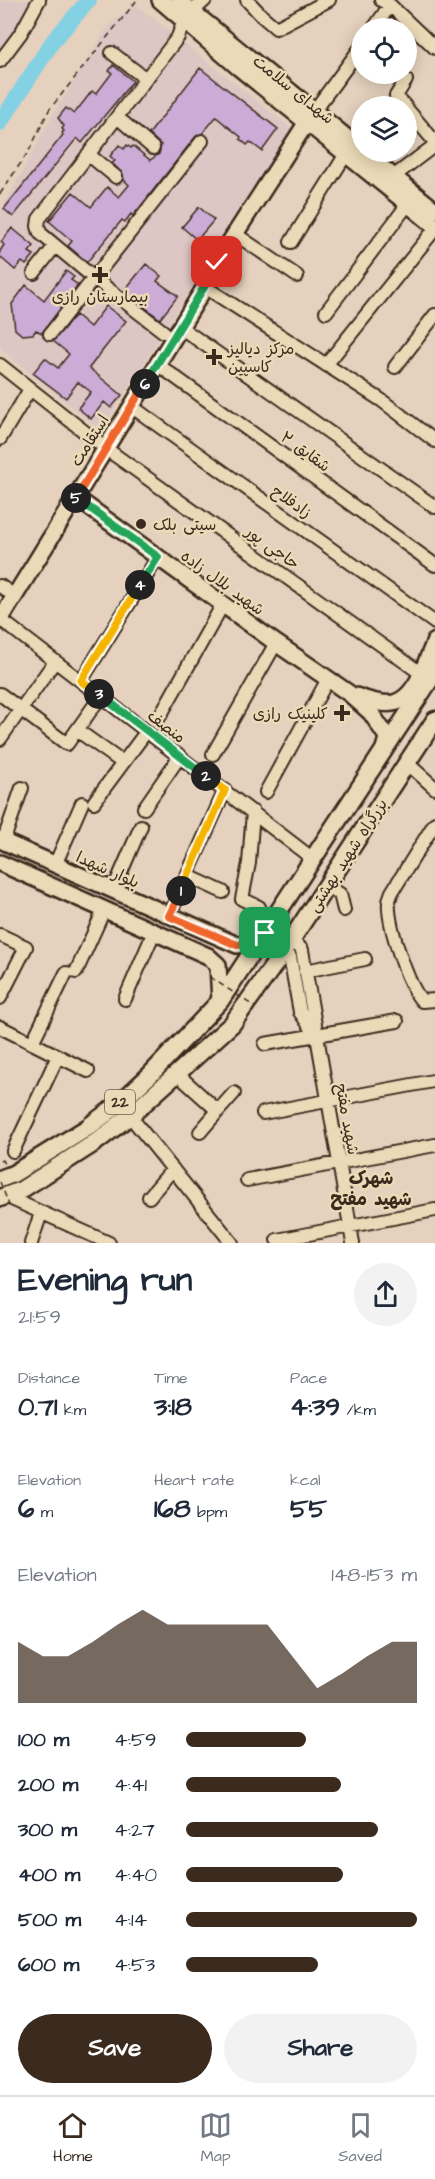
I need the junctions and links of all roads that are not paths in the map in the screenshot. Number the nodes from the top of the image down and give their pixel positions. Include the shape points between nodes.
1 (39, 0) edge
2 (160, 0) edge
3 (178, 0) edge
4 (205, 0) edge
5 (247, 0) edge
6 (329, 0) edge
7 (386, 3) edge
8 (188, 16) junction
9 (379, 18) edge
10 (435, 48) edge
11 (112, 52) dead end
12 (0, 61) edge
13 (351, 61) edge
14 (146, 79) junction
15 (310, 116) junction
16 (117, 117) junction
17 (417, 124) edge
18 (319, 132) junction
19 (202, 141) dead end
20 (351, 147) edge
21 (153, 148) dead end
22 (433, 148) edge
23 (351, 149) edge
24 (88, 154) junction
25 (351, 160) edge
26 (367, 162) edge
27 (371, 162) edge
28 (116, 177) dead end
29 (393, 177) junction
30 (408, 204) junction
31 (435, 210) edge
32 (435, 228) edge
33 (241, 238) junction
34 (291, 242) dead end
35 (55, 246) junction
36 (34, 273) dead end
37 (297, 276) dead end
38 (94, 278) junction
39 (207, 283) junction
40 (326, 312) dead end
41 (435, 315) edge
42 (180, 327) junction
43 (164, 332) dead end
44 (50, 334) dead end
45 (157, 364) junction
46 (0, 365) edge
47 (327, 365) junction
48 (394, 367) dead end
49 (30, 389) junction
50 (131, 406) junction
51 (0, 438) edge
52 (435, 441) edge
53 (105, 448) junction
54 (75, 497) junction
55 (435, 507) edge
56 (158, 557) junction
57 (435, 565) edge
58 (0, 586) edge
59 (15, 596) junction
60 (223, 604) junction
61 (0, 619) edge
62 (435, 623) edge
63 (435, 642) edge
64 (276, 643) junction
65 (56, 661) junction
66 (428, 673) edge
67 (328, 679) junction
68 (81, 681) junction
69 (0, 694) edge
70 (350, 694) junction
71 (101, 696) junction
72 (20, 710) junction
73 (160, 716) dead end
74 (435, 720) edge
75 (77, 730) junction
76 (146, 732) junction
77 (0, 739) edge
78 (383, 752) junction
79 (213, 754) dead end
80 (180, 756) junction
81 (123, 763) junction
82 (407, 763) junction
83 (22, 788) dead end
84 (435, 788) edge
85 (225, 790) junction
86 (266, 792) dead end
87 (144, 808) dead end
88 (253, 812) junction
89 (435, 823) edge
90 (141, 826) dead end
91 (2, 841) edge
92 (313, 859) junction
93 (0, 863) edge
94 (55, 865) junction
95 (188, 876) junction
96 (327, 886) junction
97 (113, 891) junction
98 (223, 892) dead end
99 (259, 907) dead end
100 (104, 910) junction
101 (344, 910) dead end
102 (169, 916) junction
103 (154, 932) junction
104 (265, 933) junction
105 (0, 935) edge
106 (288, 945) junction
107 (365, 959) dead end
108 (305, 971) junction
109 (0, 998) edge
110 (125, 999) dead end
111 (435, 1000) edge
112 (220, 1001) junction
113 (397, 1021) dead end
114 (0, 1027) edge
115 (316, 1035) junction
116 (32, 1043) junction
117 (265, 1044) dead end
118 (58, 1056) junction
119 (88, 1071) dead end
120 (176, 1073) junction
121 (433, 1081) dead end
122 (234, 1093) dead end
123 (328, 1102) junction
124 (218, 1111) junction
125 (263, 1113) dead end
126 (130, 1116) junction
127 (200, 1132) dead end
128 (435, 1145) edge
129 (13, 1151) dead end
130 (339, 1162) junction
131 (173, 1170) junction
132 (247, 1180) dead end
133 (3, 1192) edge
134 (149, 1197) dead end
135 (435, 1210) edge
136 (41, 1213) junction
137 (350, 1226) junction
138 (277, 1240) dead end
139 (102, 1241) edge
140 (31, 1243) edge
141 (232, 1243) edge
142 (353, 1243) edge

1 - 12 street
2 - 8 main road, شهدای سلامت
3 - 8 main road, شهدای سلامت
4 - 8 street
5 - 6 street via 276,28
7 - 9 street
7 - 10 street
8 - 14 street via 178,37
8 - 15 main road, شهدای سلامت
11 - 14 street
13 - 15 street
14 - 16 street
15 - 18 main road, شهدای سلامت
15 - 20 main road, شهدای سلامت
15 - 39 main road, استقامت
16 - 21 street
16 - 24 street
17 - 22 street
18 - 23 main road, شهدای سلامت
18 - 33 main road, استقامت via 305,136
19 - 38 street
22 - 29 street
24 - 28 street
24 - 35 street via 39,219 40,233
25 - 34 street
26 - 30 main road, شهدای سلامت
27 - 29 main road, شهدای سلامت
29 - 31 main road, شهدای سلامت
30 - 32 main road, شهدای سلامت
30 - 40 street
32 - 47 street
33 - 37 street
33 - 39 main road, استقامت
35 - 36 street
35 - 38 street
38 - 43 street
38 - 44 street
39 - 42 main road, استقامت
39 - 47 street
41 - 48 street
42 - 45 main road, استقامت
42 - 55 street
45 - 50 main road, استقامت
45 - 57 street, شقایق ۲
46 - 49 street, حاجی پور
47 - 52 street
49 - 51 street
49 - 53 street, حاجی پور
50 - 53 main road, استقامت
50 - 62 street, زادفلاح
53 - 54 main road, استقامت
53 - 66 street, حاجی پور
54 - 56 main road, شهید بلال زاده
54 - 59 main road, استقامت
56 - 60 main road, شهید بلال زاده
56 - 68 street
58 - 59 street
59 - 61 main road, استقامت
60 - 64 main road, شهید بلال زاده
60 - 73 street
61 - 65 street, منصف
63 - 66 highway, بزرگراه شهید بهشتی
64 - 67 main road, شهید بلال زاده
64 - 79 street
65 - 68 street, منصف
65 - 72 street
66 - 70 main road, شهید بلال زاده via 412,692 392,705
66 - 78 highway, بزرگراه شهید بهشتی
67 - 70 main road, شهید بلال زاده
67 - 86 street
68 - 71 street, منصف
69 - 72 street
70 - 78 main road, شهید بلال زاده via 371,713 385,734
71 - 75 street
71 - 76 street, منصف
72 - 75 street via 67,744
72 - 77 street
74 - 82 highway, بزرگراه شهید بهشتی
75 - 81 street
76 - 80 street, منصف
76 - 81 street
78 - 92 highway, بزرگراه شهید بهشتی
80 - 85 street, منصف
80 - 87 street
81 - 94 street via 88,802
82 - 84 street
82 - 96 highway, بزرگراه شهید بهشتی
83 - 91 street
85 - 88 street, منصف
85 - 95 street
88 - 92 street, منصف
88 - 99 street via 242,899
89 - 111 street via 389,902 394,936 414,992 422,1001
90 - 97 street
91 - 94 main road, بلوار شهدا
92 - 104 highway, بزرگراه شهید بهشتی
93 - 100 main road
94 - 97 main road, بلوار شهدا
95 - 98 street
95 - 102 street
96 - 101 street via 340,894
96 - 106 highway, بزرگراه شهید بهشتی
97 - 102 main road, بلوار شهدا
100 - 103 main road
100 - 116 street
102 - 104 main road, بلوار شهدا via 237,945 252,943
103 - 110 street
103 - 112 main road via 218,965
104 - 112 highway, بزرگراه شهید بهشتی
105 - 109 street via 26,947
106 - 108 street, شهید مفتح via 302,950
106 - 115 street, شهید مفتح via 300,1012
106 - 120 highway, بزرگراه شهید بهشتی via 232,1024
107 - 108 street
108 - 115 street, شهید مفتح
112 - 133 highway, 22 via 120,1102 13,1174
113 - 115 street
114 - 116 street
115 - 117 street
115 - 123 street, شهید مفتح
116 - 118 street
118 - 119 street
118 - 129 street
120 - 124 street
120 - 126 highway, بزرگراه شهید بهشتی
121 - 123 street
122 - 124 street
123 - 125 street
123 - 130 street, شهید مفتح
124 - 127 street
126 - 131 street
126 - 133 highway, 22 via 21,1190
128 - 130 street
130 - 132 street
130 - 137 street, شهید مفتح
131 - 134 street
131 - 141 street
133 - 136 street
135 - 137 street
136 - 139 street
136 - 140 street
137 - 138 street
137 - 142 street, شهید مفتح

